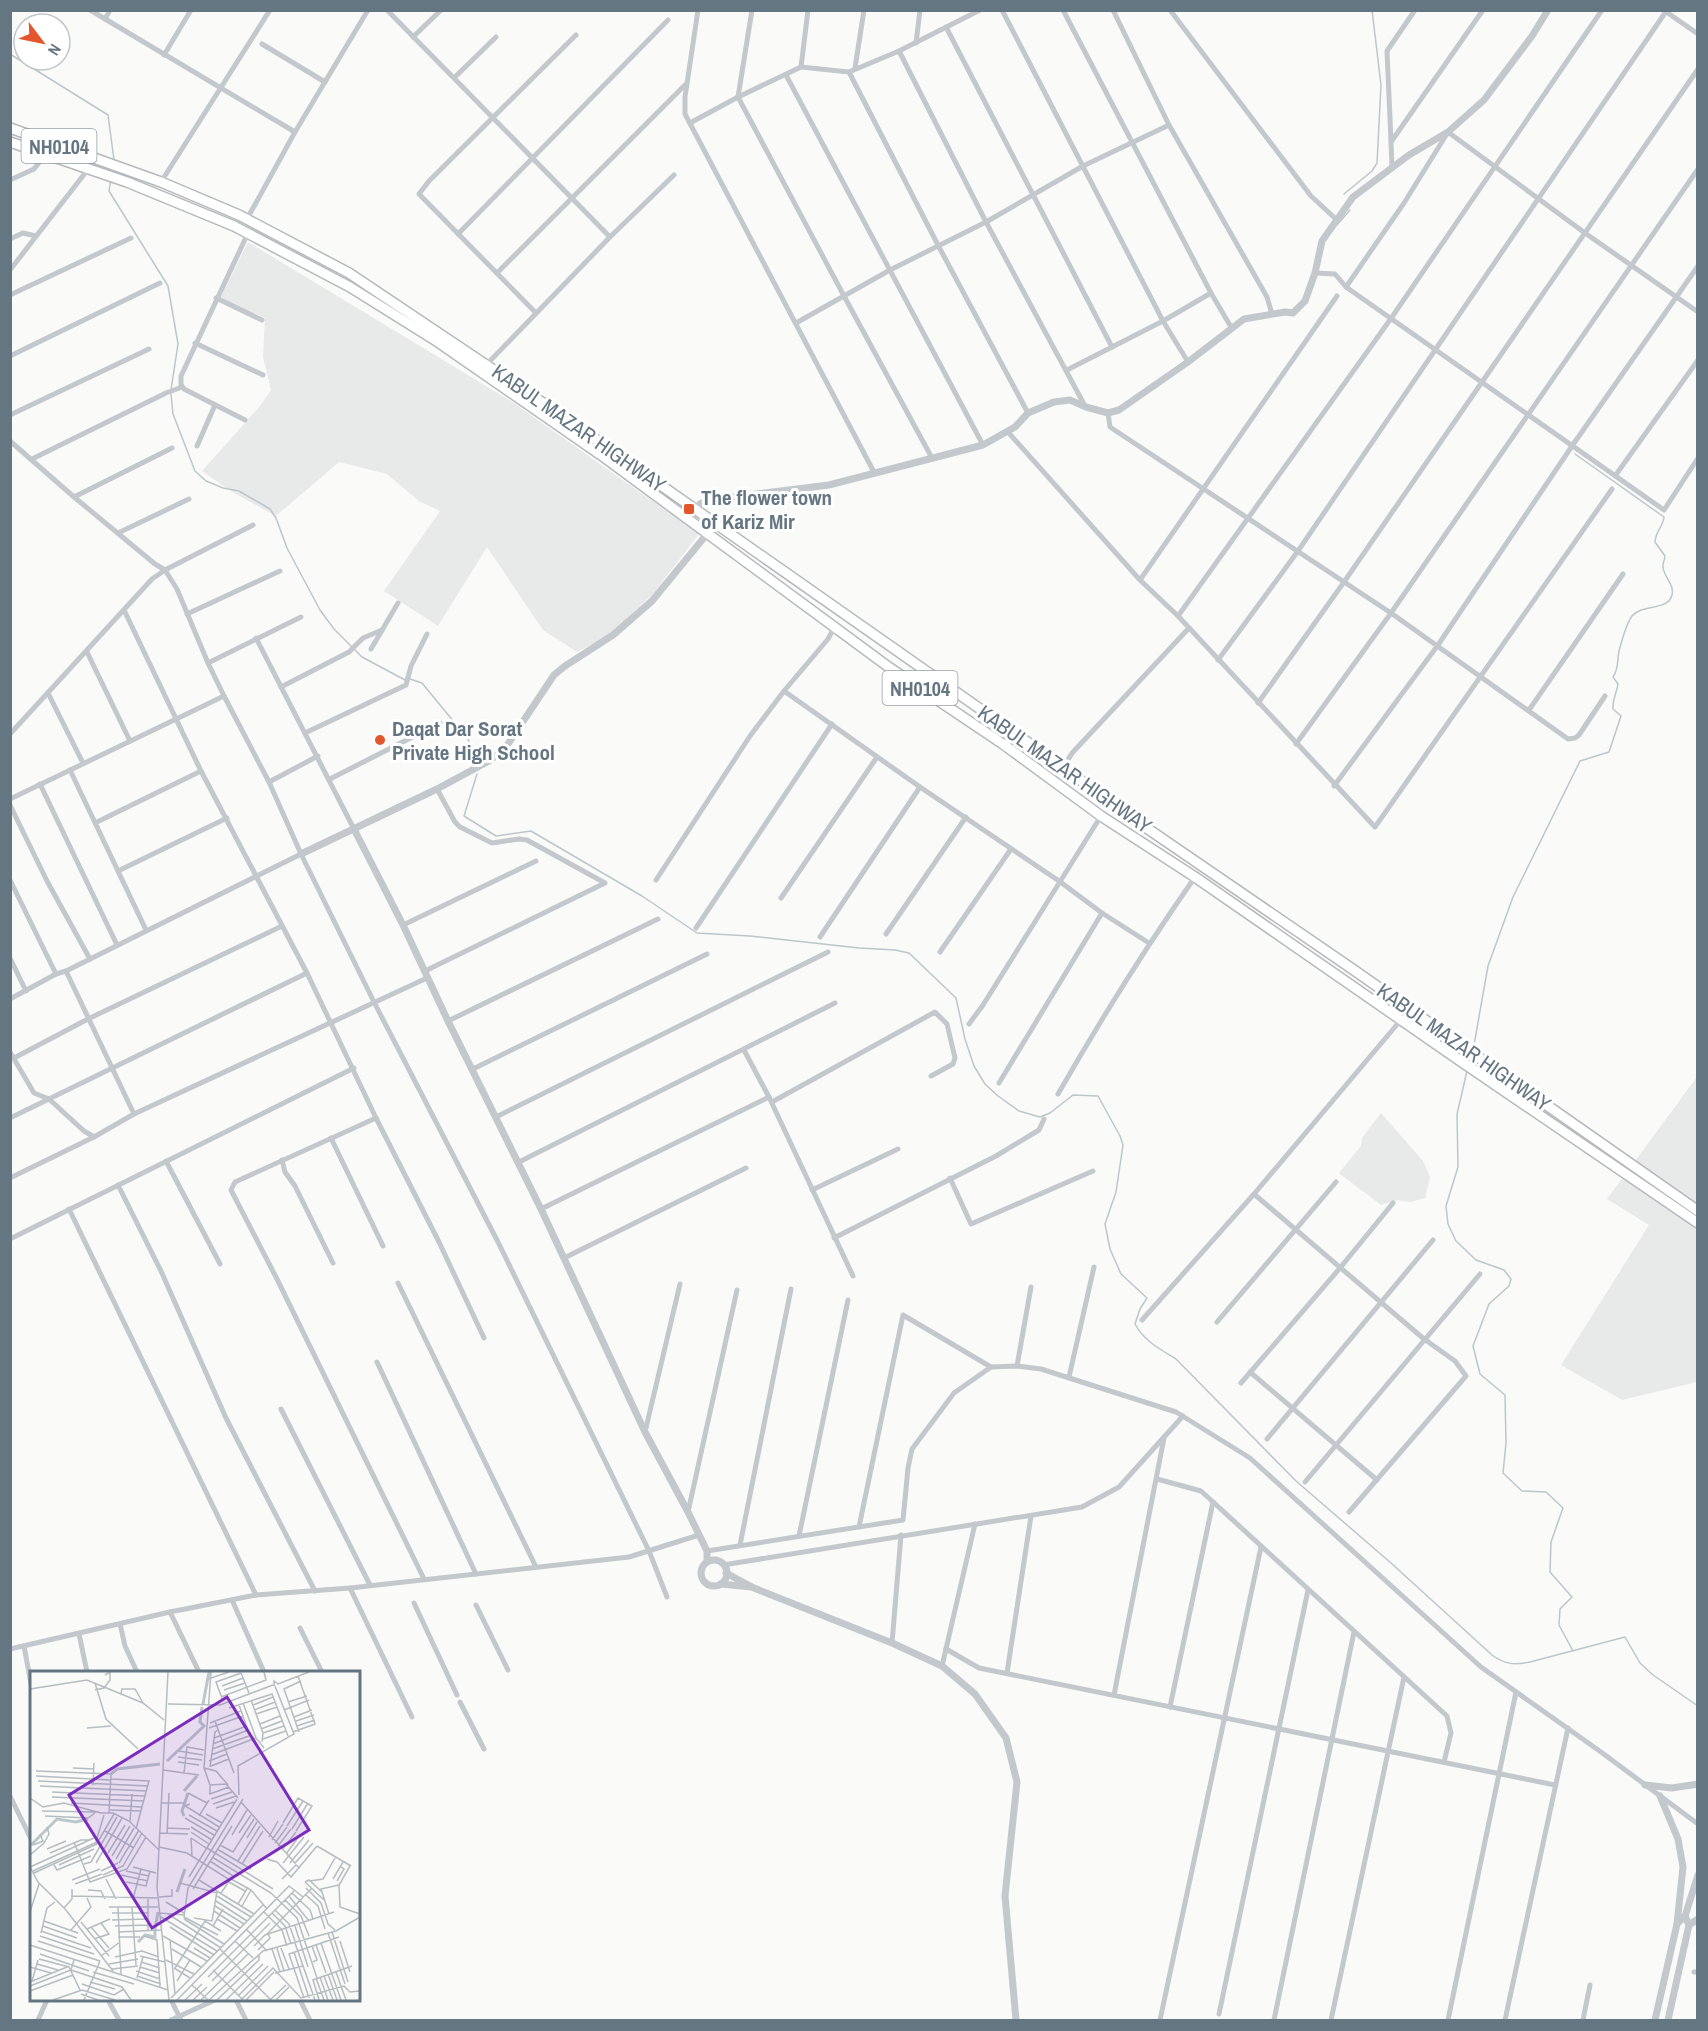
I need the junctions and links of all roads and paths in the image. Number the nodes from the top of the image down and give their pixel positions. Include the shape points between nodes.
1 (90, 10) edge
2 (110, 10) edge
3 (191, 10) edge
4 (270, 10) edge
5 (368, 10) edge
6 (387, 10) edge
7 (441, 10) edge
8 (698, 10) edge
9 (752, 10) edge
10 (808, 10) edge
11 (864, 10) edge
12 (920, 10) edge
13 (980, 10) edge
14 (1002, 10) edge
15 (1063, 10) edge
16 (1113, 10) edge
17 (1170, 10) edge
18 (1415, 10) edge
19 (1483, 10) edge
20 (1548, 10) edge
21 (1602, 10) edge
22 (1666, 11) edge
23 (105, 19) junction
24 (668, 20) dead end
25 (946, 27) junction
26 (1698, 34) edge
27 (576, 35) dead end
28 (413, 37) junction
29 (496, 37) dead end
30 (916, 43) junction
31 (262, 44) dead end
32 (899, 51) junction
33 (164, 55) junction
34 (801, 67) junction
35 (855, 68) junction
36 (1698, 69) edge
37 (849, 72) junction
38 (786, 75) junction
39 (454, 78) junction
40 (325, 82) junction
41 (688, 83) junction
42 (220, 89) junction
43 (738, 97) junction
44 (493, 117) junction
45 (690, 123) junction
46 (1169, 125) junction
47 (10, 128) edge
48 (295, 132) junction
49 (1448, 132) junction
50 (10, 141) edge
51 (1391, 142) junction
52 (1133, 143) junction
53 (46, 154) junction
54 (532, 156) junction
55 (1083, 166) junction
56 (88, 168) junction
57 (1392, 168) junction
58 (1496, 168) junction
59 (1698, 169) edge
60 (674, 175) dead end
61 (10, 180) edge
62 (165, 184) junction
63 (1035, 195) junction
64 (164, 196) junction
65 (571, 198) junction
66 (1539, 200) junction
67 (243, 217) junction
68 (1336, 220) junction
69 (986, 222) junction
70 (234, 226) junction
71 (248, 233) junction
72 (1585, 233) junction
73 (458, 234) junction
74 (36, 236) junction
75 (610, 237) junction
76 (131, 238) dead end
77 (10, 239) edge
78 (939, 247) junction
79 (1630, 265) junction
80 (1698, 266) edge
81 (10, 270) edge
82 (890, 270) junction
83 (497, 273) junction
84 (1315, 273) junction
85 (160, 283) dead end
86 (1346, 287) junction
87 (1211, 293) junction
88 (10, 295) edge
89 (843, 296) junction
90 (1337, 296) dead end
91 (1676, 297) junction
92 (216, 298) junction
93 (398, 311) junction
94 (1698, 312) edge
95 (536, 313) junction
96 (1272, 314) junction
97 (1392, 317) junction
98 (262, 320) dead end
99 (1163, 321) junction
100 (796, 323) junction
101 (1231, 327) junction
102 (195, 343) junction
103 (1112, 347) junction
104 (149, 349) dead end
105 (1436, 351) junction
106 (10, 356) edge
107 (1698, 360) edge
108 (1188, 362) junction
109 (487, 364) junction
110 (1067, 370) junction
111 (263, 375) dead end
112 (1482, 383) junction
113 (180, 388) junction
114 (519, 393) junction
115 (215, 405) junction
116 (1086, 407) junction
117 (1028, 413) junction
118 (1108, 413) junction
119 (10, 415) edge
120 (1526, 415) junction
121 (244, 420) dead end
122 (1007, 431) junction
123 (577, 432) junction
124 (10, 441) edge
125 (983, 445) junction
126 (197, 446) dead end
127 (1572, 446) junction
128 (172, 448) dead end
129 (932, 458) junction
130 (1698, 458) edge
131 (32, 459) junction
132 (875, 474) junction
133 (1615, 476) junction
134 (1202, 488) junction
135 (1612, 489) dead end
136 (74, 497) junction
137 (189, 499) dead end
138 (695, 508) junction
139 (687, 519) junction
140 (1248, 519) junction
141 (716, 523) junction
142 (253, 525) dead end
143 (118, 533) junction
144 (707, 533) junction
145 (1298, 551) junction
146 (165, 570) junction
147 (280, 571) dead end
148 (1623, 574) dead end
149 (1140, 580) junction
150 (1344, 582) junction
151 (398, 603) dead end
152 (124, 610) junction
153 (1391, 612) junction
154 (187, 614) junction
155 (301, 616) dead end
156 (1178, 616) junction
157 (834, 628) junction
158 (1189, 628) junction
159 (382, 630) junction
160 (427, 634) dead end
161 (256, 638) junction
162 (1438, 645) junction
163 (371, 649) dead end
164 (87, 652) junction
165 (1218, 660) junction
166 (208, 663) junction
167 (1480, 677) junction
168 (281, 687) junction
169 (784, 691) junction
170 (48, 693) junction
171 (224, 696) junction
172 (1605, 696) dead end
173 (1258, 703) junction
174 (1528, 710) junction
175 (177, 718) junction
176 (440, 723) dead end
177 (832, 724) junction
178 (304, 733) junction
179 (10, 734) edge
180 (130, 741) junction
181 (1296, 744) junction
182 (318, 756) junction
183 (877, 757) junction
184 (82, 763) junction
185 (1063, 767) junction
186 (70, 770) junction
187 (201, 771) junction
188 (330, 779) junction
189 (269, 782) junction
190 (40, 784) junction
191 (1335, 786) junction
192 (920, 787) junction
193 (437, 789) junction
194 (10, 799) edge
195 (10, 805) edge
196 (1101, 816) junction
197 (966, 817) junction
198 (227, 818) junction
199 (95, 823) junction
200 (354, 829) junction
201 (1011, 849) junction
202 (302, 854) junction
203 (536, 861) dead end
204 (117, 871) junction
205 (256, 876) junction
206 (1195, 877) junction
207 (10, 880) edge
208 (656, 880) dead end
209 (1059, 881) junction
210 (781, 898) dead end
211 (1102, 913) junction
212 (658, 919) dead end
213 (404, 925) junction
214 (282, 926) junction
215 (696, 928) dead end
216 (146, 930) junction
217 (886, 934) dead end
218 (820, 937) dead end
219 (1149, 943) junction
220 (117, 945) junction
221 (828, 952) dead end
222 (940, 952) dead end
223 (707, 954) dead end
224 (10, 958) edge
225 (90, 959) junction
226 (66, 971) junction
227 (307, 973) junction
228 (56, 974) junction
229 (426, 974) junction
230 (26, 991) junction
231 (10, 999) edge
232 (374, 1002) junction
233 (835, 1003) dead end
234 (88, 1019) junction
235 (448, 1021) junction
236 (1400, 1021) junction
237 (329, 1022) junction
238 (969, 1024) dead end
239 (744, 1050) junction
240 (12, 1055) edge
241 (111, 1068) junction
242 (354, 1068) junction
243 (473, 1070) junction
244 (931, 1076) dead end
245 (999, 1083) dead end
246 (1058, 1094) dead end
247 (49, 1099) junction
248 (771, 1100) junction
249 (134, 1114) junction
250 (496, 1117) junction
251 (10, 1118) edge
252 (376, 1118) junction
253 (1044, 1119) dead end
254 (94, 1137) junction
255 (331, 1138) junction
256 (898, 1149) dead end
257 (282, 1160) junction
258 (165, 1161) junction
259 (519, 1162) junction
260 (746, 1168) dead end
261 (1094, 1170) dead end
262 (10, 1178) edge
263 (950, 1178) junction
264 (1336, 1182) dead end
265 (118, 1185) junction
266 (812, 1190) junction
267 (1254, 1194) junction
268 (1393, 1203) dead end
269 (69, 1209) junction
270 (541, 1209) junction
271 (1698, 1211) edge
272 (1698, 1223) edge
273 (1295, 1229) junction
274 (834, 1238) junction
275 (10, 1239) edge
276 (1433, 1240) dead end
277 (383, 1246) dead end
278 (564, 1258) junction
279 (333, 1263) dead end
280 (220, 1264) dead end
281 (1094, 1267) dead end
282 (1340, 1268) junction
283 (1480, 1274) dead end
284 (853, 1276) dead end
285 (398, 1283) dead end
286 (680, 1284) dead end
287 (1031, 1287) dead end
288 (791, 1289) dead end
289 (737, 1290) dead end
290 (848, 1300) dead end
291 (1382, 1303) junction
292 (1142, 1320) dead end
293 (1217, 1322) dead end
294 (484, 1338) dead end
295 (1424, 1339) junction
296 (377, 1362) dead end
297 (1017, 1366) junction
298 (991, 1367) junction
299 (1250, 1372) junction
300 (1069, 1377) junction
301 (1241, 1383) dead end
302 (1293, 1408) junction
303 (281, 1409) dead end
304 (1183, 1416) junction
305 (645, 1432) junction
306 (1165, 1436) junction
307 (1267, 1439) dead end
308 (1335, 1445) junction
309 (1156, 1479) junction
310 (1377, 1480) junction
311 (1305, 1482) dead end
312 (1213, 1502) junction
313 (688, 1512) junction
314 (1349, 1512) dead end
315 (1031, 1515) junction
316 (975, 1524) junction
317 (859, 1527) junction
318 (699, 1535) junction
319 (900, 1535) junction
320 (799, 1536) junction
321 (740, 1545) junction
322 (1261, 1547) junction
323 (650, 1551) junction
324 (707, 1551) junction
325 (707, 1562) junction
326 (723, 1564) junction
327 (536, 1567) junction
328 (726, 1573) junction
329 (476, 1574) junction
330 (424, 1579) junction
331 (721, 1584) junction
332 (370, 1585) junction
333 (350, 1588) junction
334 (754, 1588) junction
335 (1308, 1590) junction
336 (315, 1591) junction
337 (256, 1595) junction
338 (667, 1596) dead end
339 (232, 1600) junction
340 (414, 1603) dead end
341 (476, 1605) dead end
342 (170, 1612) junction
343 (120, 1624) junction
344 (300, 1628) dead end
345 (1354, 1632) junction
346 (79, 1634) junction
347 (892, 1643) junction
348 (24, 1646) junction
349 (10, 1649) edge
350 (946, 1649) junction
351 (942, 1666) junction
352 (508, 1670) dead end
353 (87, 1671) edge
354 (136, 1671) edge
355 (199, 1671) edge
356 (264, 1671) edge
357 (322, 1671) edge
358 (1007, 1673) junction
359 (1404, 1677) junction
360 (30, 1678) edge
361 (1516, 1692) junction
362 (458, 1695) dead end
363 (1114, 1695) junction
364 (460, 1702) dead end
365 (1170, 1707) junction
366 (412, 1717) dead end
367 (1225, 1718) junction
368 (1568, 1728) junction
369 (1279, 1729) junction
370 (1332, 1740) junction
371 (483, 1749) dead end
372 (1389, 1751) junction
373 (1444, 1762) junction
374 (1499, 1774) junction
375 (1698, 1784) edge
376 (1555, 1785) junction
377 (1645, 1785) junction
378 (10, 1796) edge
379 (1660, 1796) junction
380 (1698, 1824) edge
381 (30, 1836) edge
382 (1698, 1875) edge
383 (1685, 1916) junction
384 (1698, 1919) edge
385 (1677, 1924) junction
386 (1689, 1925) junction
387 (1590, 1985) dead end
388 (47, 2001) edge
389 (109, 2001) edge
390 (172, 2001) edge
391 (213, 2001) edge
392 (236, 2001) edge
393 (300, 2001) edge
394 (1220, 2014) dead end
395 (180, 2018) edge
396 (38, 2020) edge
397 (119, 2020) edge
398 (171, 2020) edge
399 (246, 2020) edge
400 (310, 2020) edge
401 (1016, 2020) edge
402 (1160, 2020) edge
403 (1274, 2020) edge
404 (1331, 2020) edge
405 (1448, 2020) edge
406 (1506, 2020) edge
407 (1582, 2020) edge
408 (1655, 2020) edge
409 (1668, 2020) edge

1 - 23 street
2 - 23 street
3 - 33 street
4 - 42 street
5 - 40 street
6 - 28 street
7 - 28 street
8 - 41 street
9 - 43 street
10 - 34 street
11 - 35 street
12 - 30 street
13 - 25 street
14 - 55 street
15 - 52 street
16 - 46 street
17 - 68 street via 1311,196
18 - 51 street via 1387,51
19 - 51 street
20 - 49 street via 1484,100
21 - 58 street
22 - 26 street
22 - 66 street
23 - 33 street
24 - 54 street
25 - 30 street
25 - 63 street
27 - 44 street
28 - 39 street
29 - 39 street
30 - 32 street
31 - 40 street
32 - 35 street
32 - 69 street
33 - 42 street
34 - 37 street
34 - 38 street
35 - 37 street
36 - 72 street
37 - 78 street
38 - 43 street
38 - 82 street
39 - 44 street
40 - 48 street
41 - 45 street via 685,97
41 - 65 street
42 - 48 street
42 - 62 street
43 - 45 street
43 - 89 street
44 - 54 street
44 - 73 street via 419,194
45 - 100 street
46 - 52 street
46 - 96 street via 1267,297
47 - 62 highway, KABUL MAZAR HIGHWAY / NH0104
48 - 67 street
49 - 57 street
49 - 58 street
49 - 86 street
50 - 53 highway, KABUL MAZAR HIGHWAY / NH0104
51 - 57 street
52 - 55 street
52 - 87 street
53 - 56 highway, KABUL MAZAR HIGHWAY / NH0104
53 - 61 street via 34,169
54 - 65 street
54 - 73 street
55 - 63 street
55 - 99 street
56 - 64 highway, KABUL MAZAR HIGHWAY / NH0104
56 - 74 street
57 - 68 street via 1353,197
58 - 66 street
58 - 97 street
59 - 79 street
60 - 75 street
62 - 64 highway
62 - 67 highway, KABUL MAZAR HIGHWAY / NH0104
63 - 69 street
63 - 103 street
64 - 70 highway, KABUL MAZAR HIGHWAY / NH0104
65 - 75 street
65 - 83 street
66 - 72 street
66 - 105 street
67 - 70 highway
67 - 93 highway, KABUL MAZAR HIGHWAY / NH0104 via 349,273
68 - 84 street via 1323,240
69 - 78 street
69 - 110 street
70 - 71 highway, KABUL MAZAR HIGHWAY / NH0104
71 - 92 street
71 - 93 highway, KABUL MAZAR HIGHWAY / NH0104
72 - 79 street
72 - 112 street
73 - 83 street
74 - 77 street via 23,234
74 - 81 street
75 - 95 street
76 - 88 street
78 - 82 street
78 - 117 street
79 - 91 street
79 - 120 street
80 - 91 street
82 - 89 street
82 - 125 street
83 - 95 street
84 - 86 street via 1338,277
84 - 96 street via 1305,301 1293,313
85 - 106 street
86 - 97 street
87 - 99 street
87 - 101 street
89 - 100 street
89 - 129 street
90 - 134 street
91 - 94 street
91 - 127 street
92 - 98 street
92 - 102 street
93 - 109 highway, KABUL MAZAR HIGHWAY / NH0104
93 - 114 highway, KABUL MAZAR HIGHWAY / NH0104
95 - 109 street
96 - 101 street via 1244,319
97 - 105 street
97 - 140 street
99 - 103 street
99 - 108 street
100 - 132 street
101 - 108 street
102 - 111 street
102 - 113 street via 181,372
103 - 110 street
104 - 119 street
105 - 112 street
105 - 145 street
107 - 133 street
108 - 118 street via 1119,410
109 - 114 highway, KABUL MAZAR HIGHWAY / NH0104
110 - 116 street
112 - 120 street
112 - 150 street
113 - 115 street
113 - 131 street
114 - 123 highway, KABUL MAZAR HIGHWAY / NH0104
115 - 121 street
115 - 126 street
116 - 117 street via 1065,400
116 - 118 street
117 - 122 street
118 - 134 street via 1110,426
120 - 127 street
120 - 153 street
122 - 125 street
122 - 149 street
123 - 138 highway, KABUL MAZAR HIGHWAY / NH0104
123 - 139 highway, KABUL MAZAR HIGHWAY / NH0104
124 - 131 street
125 - 129 street
127 - 133 street
127 - 162 street
128 - 136 street
129 - 132 street
130 - 133 street via 1664,510
131 - 136 street
132 - 138 street via 829,485 708,500
134 - 140 street
134 - 149 street
135 - 167 street
136 - 143 street
137 - 143 street
138 - 139 street
138 - 141 highway, KABUL MAZAR HIGHWAY / NH0104
139 - 144 highway, KABUL MAZAR HIGHWAY / NH0104
140 - 145 street
140 - 156 street
141 - 144 street
141 - 185 highway, KABUL MAZAR HIGHWAY / NH0104
142 - 146 street
143 - 146 street
144 - 157 highway, KABUL MAZAR HIGHWAY / NH0104
144 - 193 street via 652,601 613,635 554,675 504,750
145 - 150 street
145 - 165 street
146 - 152 street
146 - 154 street
147 - 154 street
148 - 174 street
149 - 156 street
150 - 153 street
150 - 173 street
151 - 159 street
152 - 164 street
152 - 175 street
153 - 162 street
153 - 181 street
154 - 166 street
155 - 161 street
156 - 158 street
157 - 169 street
157 - 196 highway, KABUL MAZAR HIGHWAY / NH0104
158 - 165 street
158 - 185 street
159 - 163 street
159 - 168 street
160 - 178 street via 408,683
161 - 166 street
161 - 168 street
162 - 167 street
162 - 191 street
164 - 170 street
164 - 180 street
165 - 173 street
166 - 171 street
167 - 174 street
167 - 191 street via 1375,826
168 - 178 street
169 - 177 street
169 - 208 street
170 - 179 street
170 - 184 street
171 - 175 street
171 - 189 street
172 - 174 street via 1575,738 1568,739
173 - 181 street
175 - 180 street
175 - 187 street
176 - 188 street
177 - 183 street
177 - 215 street
178 - 182 street
180 - 184 street
181 - 191 street
182 - 188 street
182 - 189 street
183 - 192 street
183 - 210 street
184 - 186 street
185 - 271 highway, KABUL MAZAR HIGHWAY / NH0104
186 - 190 street
186 - 199 street
187 - 198 street
187 - 199 street
188 - 200 street
189 - 202 street
190 - 194 street
190 - 220 street
192 - 197 street
192 - 218 street
193 - 200 street
193 - 229 street via 460,827 492,843 527,840 605,883
195 - 225 street
196 - 206 highway, KABUL MAZAR HIGHWAY / NH0104
196 - 209 street
197 - 201 street
197 - 217 street
198 - 204 street
198 - 205 street
199 - 204 street
200 - 202 street
200 - 213 street
201 - 209 street
201 - 222 street
202 - 205 street
202 - 232 street
203 - 213 street
204 - 216 street
205 - 214 street
205 - 216 street
206 - 219 street
206 - 236 highway, KABUL MAZAR HIGHWAY / NH0104
207 - 228 street
209 - 211 street
209 - 238 street
211 - 219 street
211 - 245 street
212 - 235 street
213 - 229 street
214 - 227 street
214 - 234 street
216 - 220 street
219 - 246 street
220 - 225 street
221 - 250 street
223 - 243 street
224 - 230 street
225 - 226 street
226 - 228 street
226 - 234 street
227 - 237 street
227 - 241 street
228 - 230 street
229 - 232 street
229 - 235 street
230 - 231 street
232 - 237 street
232 - 323 street
233 - 239 street
234 - 240 street
234 - 241 street
235 - 243 street
236 - 267 street
236 - 272 highway, KABUL MAZAR HIGHWAY / NH0104
237 - 242 street
237 - 249 street
239 - 248 street
239 - 259 street
240 - 247 street via 34,1093
241 - 247 street
241 - 249 street
242 - 252 street
242 - 258 street
243 - 250 street
244 - 248 street via 953,1064 955,1058 947,1024 935,1012
247 - 251 street
247 - 254 street
248 - 266 street
248 - 270 street
249 - 254 street
250 - 259 street
252 - 255 street
252 - 294 street
253 - 263 street via 1039,1130
254 - 262 street
255 - 257 street
255 - 277 street
256 - 266 street
257 - 279 street via 285,1173
257 - 330 street via 235,1182 231,1190
258 - 265 street
258 - 280 street
259 - 270 street
260 - 278 street
261 - 263 street via 971,1224
263 - 274 street
264 - 273 street
265 - 269 street
265 - 336 street via 226,1418
266 - 274 street
267 - 273 street
267 - 292 street
268 - 282 street
269 - 275 street
269 - 337 street
270 - 278 street
273 - 282 street
273 - 293 street
274 - 284 street
276 - 291 street
278 - 305 street
281 - 300 street
282 - 291 street
282 - 299 street
283 - 295 street
285 - 327 street
286 - 305 street
287 - 297 street
288 - 321 street
289 - 313 street
290 - 320 street
291 - 295 street
291 - 302 street
295 - 308 street
295 - 310 street via 1462,1367 1466,1376
296 - 329 street
297 - 298 street
297 - 300 street
298 - 317 street via 954,1393 912,1449 903,1520
298 - 317 street via 903,1315
299 - 301 street
299 - 302 street
300 - 304 street
302 - 307 street
302 - 308 street
303 - 332 street
304 - 306 street
304 - 361 street via 1250,1458 1481,1667
305 - 313 street
306 - 309 street
306 - 315 street via 1119,1487 1082,1507
308 - 310 street
308 - 311 street
309 - 312 street via 1192,1487
309 - 363 street
310 - 314 street
312 - 322 street
312 - 365 street
313 - 318 street
315 - 316 street
315 - 358 street
316 - 319 street
316 - 350 street
317 - 320 street
318 - 323 street
318 - 324 street
319 - 326 street
319 - 347 street
320 - 321 street
321 - 324 street
322 - 335 street
322 - 367 street
323 - 327 street via 629,1557
323 - 338 street
324 - 325 street
325 - 326 street
325 - 331 street via 701,1572 702,1580 713,1586
326 - 328 street
327 - 329 street
328 - 331 street
328 - 334 street
329 - 330 street
330 - 332 street
331 - 334 street
332 - 333 street
333 - 336 street
333 - 366 street
334 - 347 street
335 - 345 street
335 - 369 street
336 - 337 street
337 - 339 street
339 - 342 street
339 - 356 street
340 - 362 street
341 - 352 street
342 - 343 street
342 - 355 street
343 - 346 street
343 - 354 street via 124,1646
344 - 357 street
345 - 359 street
345 - 370 street
346 - 348 street
346 - 353 street
347 - 351 street
348 - 349 street
348 - 360 street
350 - 351 street
350 - 358 street via 979,1668
351 - 401 street via 975,1694 1006,1738 1017,1782 1005,1896
358 - 363 street
359 - 372 street
359 - 373 street via 1447,1716 1450,1732
361 - 368 street
361 - 374 street
363 - 365 street
364 - 371 street
365 - 367 street
367 - 369 street
367 - 402 street
368 - 376 street
368 - 377 street
369 - 370 street
369 - 394 street
370 - 372 street
370 - 403 street
372 - 373 street
372 - 404 street
373 - 374 street
374 - 376 street
374 - 405 street
375 - 377 street via 1672,1788
376 - 406 street
377 - 379 street
378 - 381 street
379 - 380 street
379 - 385 street via 1678,1839 1683,1867
382 - 383 street
383 - 385 street
383 - 386 street
384 - 386 street
385 - 408 street
386 - 409 street
387 - 407 street
388 - 396 street
389 - 397 street
390 - 395 street
391 - 395 street
392 - 399 street
393 - 400 street
395 - 398 street

